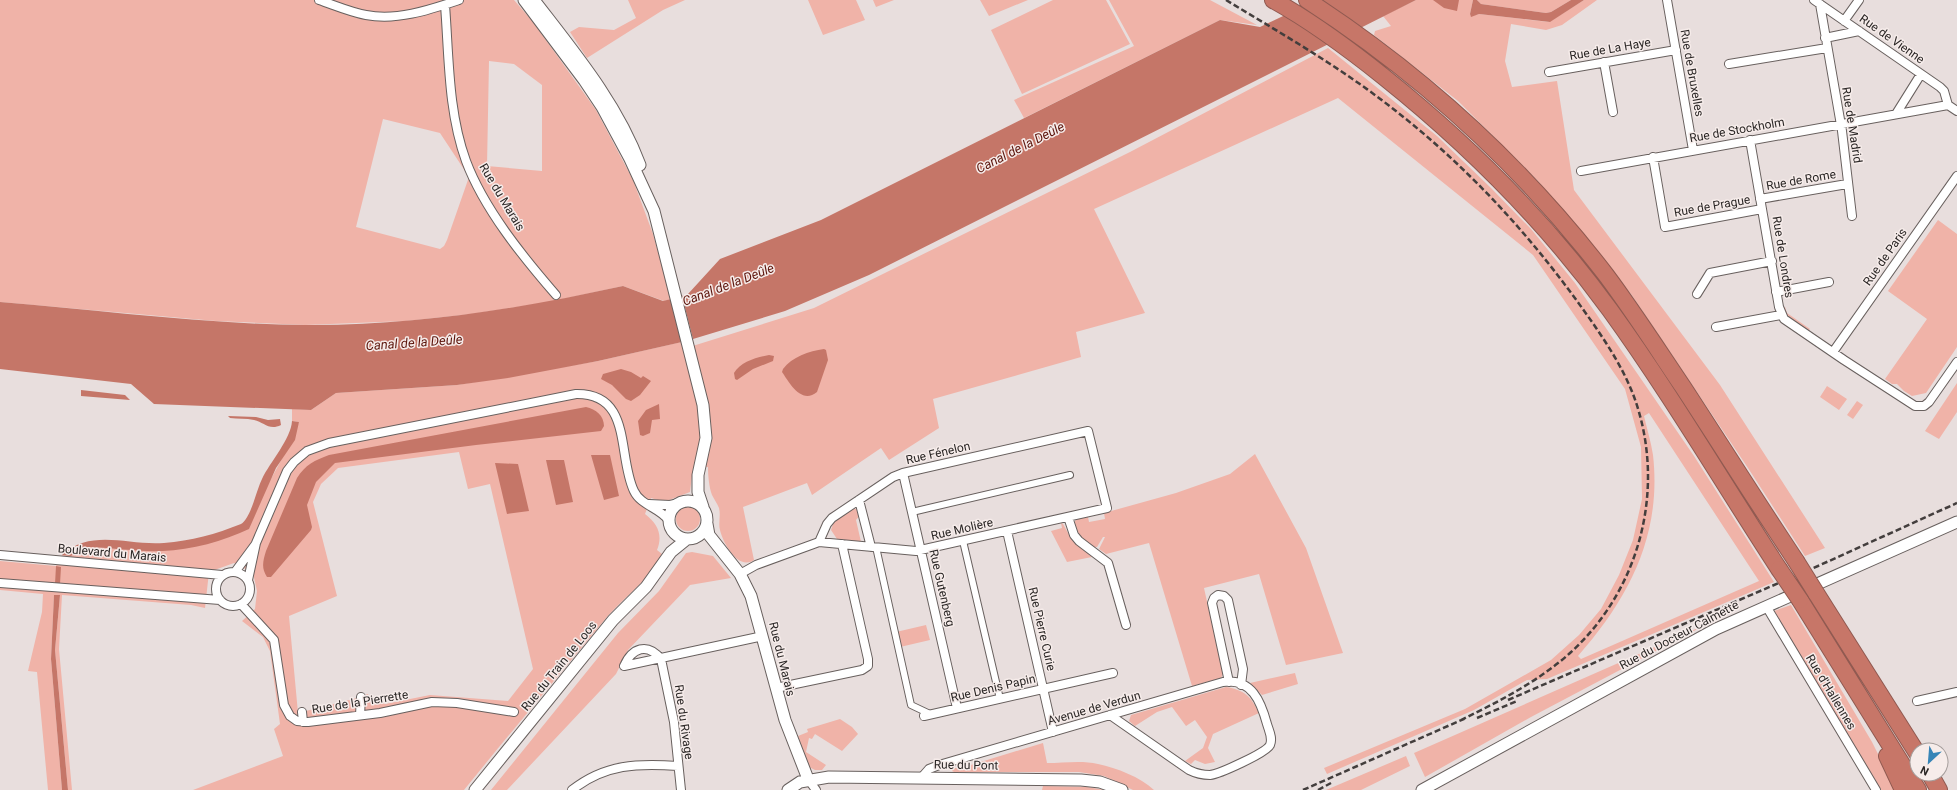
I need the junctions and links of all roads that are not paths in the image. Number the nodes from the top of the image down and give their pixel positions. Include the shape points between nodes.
1 (319, 0) edge
2 (459, 0) edge
3 (524, 0) edge
4 (534, 0) edge
5 (1273, 0) edge
6 (1307, 0) edge
7 (1667, 0) edge
8 (1859, 0) edge
9 (1817, 2) edge
10 (445, 5) junction
11 (1844, 21) junction
12 (1859, 31) junction
13 (1825, 38) junction
14 (1827, 48) junction
15 (1676, 50) junction
16 (1604, 62) junction
17 (1729, 64) dead end
18 (1549, 72) dead end
19 (1921, 74) junction
20 (1948, 105) junction
21 (1957, 111) edge
22 (1613, 112) dead end
23 (1896, 114) junction
24 (1841, 124) junction
25 (1750, 140) junction
26 (1694, 150) junction
27 (1653, 157) junction
28 (1581, 171) dead end
29 (1957, 176) edge
30 (1846, 184) junction
31 (1760, 199) junction
32 (1762, 209) junction
33 (654, 212) junction
34 (1852, 216) dead end
35 (1772, 261) junction
36 (1829, 282) dead end
37 (1776, 292) junction
38 (1697, 294) dead end
39 (556, 295) dead end
40 (1781, 315) junction
41 (1716, 327) dead end
42 (1833, 352) junction
43 (1957, 362) edge
44 (903, 473) junction
45 (1070, 475) dead end
46 (697, 479) junction
47 (859, 500) junction
48 (682, 502) junction
49 (646, 503) junction
50 (703, 507) junction
51 (1107, 508) joint
52 (912, 512) junction
53 (1068, 517) junction
54 (1957, 522) edge
55 (670, 524) junction
56 (707, 524) junction
57 (1007, 531) junction
58 (690, 539) junction
59 (963, 541) junction
60 (819, 542) junction
61 (256, 543) junction
62 (842, 544) junction
63 (873, 547) junction
64 (720, 551) junction
65 (921, 551) junction
66 (0, 556) edge
67 (665, 560) junction
68 (235, 572) junction
69 (740, 574) junction
70 (222, 576) junction
71 (248, 580) junction
72 (0, 584) edge
73 (220, 600) junction
74 (240, 604) junction
75 (1766, 606) junction
76 (1126, 625) dead end
77 (763, 636) junction
78 (1113, 673) dead end
79 (1229, 682) junction
80 (1241, 685) junction
81 (776, 688) junction
82 (1044, 689) junction
83 (1856, 689) junction
84 (1957, 692) edge
85 (361, 697) dead end
86 (1000, 699) junction
87 (1917, 701) dead end
88 (958, 708) junction
89 (302, 712) dead end
90 (514, 712) dead end
91 (360, 715) junction
92 (927, 715) joint
93 (1110, 715) junction
94 (303, 722) junction
95 (1053, 732) junction
96 (1910, 742) edge
97 (955, 761) junction
98 (678, 766) junction
99 (922, 777) junction
100 (945, 778) junction
101 (808, 779) junction
102 (475, 790) edge
103 (572, 790) edge
104 (681, 790) edge
105 (788, 790) edge
106 (816, 790) edge
107 (1122, 790) edge
108 (1422, 790) edge
109 (1876, 790) edge
110 (1903, 790) edge
111 (1918, 790) edge

1 - 10 street via 376,16 406,16
2 - 10 street
3 - 33 street via 602,107 630,159
4 - 33 street via 589,72 615,112 637,157
5 - 83 highway, bridge via 1342,44 1414,101 1468,149 1568,256 1637,349
6 - 96 highway, bridge via 1359,35 1426,88 1479,135 1564,224 1646,330
7 - 15 street, Rue de Bruxelles
8 - 11 street
9 - 11 street, Rue de Vienne
9 - 13 street, Rue de Madrid
10 - 39 street, Rue du Marais via 454,114 466,161 481,192 519,250
11 - 12 street, Rue de Vienne
12 - 13 street
12 - 19 street, Rue de Vienne
13 - 14 street, Rue de Madrid
14 - 17 street
14 - 24 street, Rue de Madrid
15 - 16 street, Rue de La Haye
15 - 26 street, Rue de Bruxelles
16 - 18 street, Rue de La Haye
16 - 22 street
19 - 20 street, Rue de Vienne via 1944,91
19 - 23 street
20 - 21 street
20 - 23 street, Rue de Stockholm
23 - 24 street, Rue de Stockholm
24 - 25 street, Rue de Stockholm
24 - 30 street, Rue de Madrid via 1848,178
25 - 26 street, Rue de Stockholm
25 - 31 street, Rue de Londres
26 - 27 street, Rue de Stockholm
27 - 28 street, Rue de Stockholm
27 - 32 street, Rue de Prague via 1665,227
29 - 42 street, Rue de Paris
30 - 31 street, Rue de Rome
30 - 34 street, Rue de Madrid
31 - 32 street, Rue de Londres
32 - 35 street, Rue de Londres
33 - 46 street via 702,398 706,434
35 - 37 street, Rue de Londres
35 - 38 street via 1710,273
36 - 37 street
37 - 40 street, Rue de Londres
40 - 41 street
40 - 42 street, Rue de Londres
42 - 43 street, Rue de Londres via 1909,404 1920,407 1929,402
44 - 47 street, Rue Fénelon via 892,477
44 - 51 street, Rue Fénelon via 1088,431
44 - 52 street, Rue Gutenberg
45 - 52 street
46 - 48 street
46 - 50 street via 699,498
47 - 60 street, Rue Fénelon via 829,520
47 - 63 street
48 - 49 street via 665,505
48 - 50 street via 696,502
48 - 55 street via 672,509
49 - 55 street via 664,515
49 - 61 street via 638,498 632,486 613,410 599,398 576,394 311,448 287,471
50 - 56 street via 707,515
51 - 53 street, Rue Molière
52 - 65 street, Rue Gutenberg
53 - 57 street, Rue Molière
53 - 76 street via 1078,541 1108,563
54 - 75 street, Rue du Docteur Calmette
55 - 58 street via 675,534
55 - 67 street, Rue du Train de Loos via 671,540
56 - 58 street via 702,534
56 - 64 street, Rue du Marais via 709,535
57 - 59 street, Rue Molière
57 - 82 street, Rue Pierre Curie
58 - 64 street, Rue du Marais
58 - 67 street, Rue du Train de Loos via 676,547
59 - 65 street, Rue Molière
59 - 86 street
60 - 62 street, Rue Molière
60 - 69 street via 756,565
61 - 68 street
61 - 71 street
62 - 63 street, Rue Molière
62 - 81 street via 868,666 862,670
63 - 65 street, Rue Molière
63 - 92 street via 911,705
64 - 69 street, Rue du Marais
65 - 88 street, Rue Gutenberg
66 - 70 street, Boulevard du Marais
67 - 102 street, Rue du Train de Loos via 646,587 613,620
68 - 70 street
68 - 71 street
69 - 77 street, Rue du Marais via 751,596
70 - 73 street via 216,590
71 - 74 street via 248,596
72 - 73 street
73 - 74 street via 230,606
74 - 94 street, Rue de la Pierrette via 274,640 284,705 293,719
75 - 108 street, Rue du Docteur Calmette via 1690,642
75 - 109 street, Rue d'Hallennes
77 - 81 street, Rue du Marais
77 - 98 street, Rue du Rivage via 661,659 674,722
78 - 82 street, Rue Denis Papin
79 - 80 street, Avenue de Verdun
79 - 80 street via 1212,603 1218,595 1228,600 1243,669
79 - 93 street, Avenue de Verdun
80 - 93 street via 1258,697 1271,736 1270,743 1265,751 1213,774 1189,770
81 - 101 street, Rue du Marais via 785,720
82 - 86 street, Rue Denis Papin
82 - 95 street, Rue Pierre Curie
83 - 110 highway
83 - 111 highway
84 - 87 street
85 - 91 street
86 - 88 street, Rue Denis Papin
88 - 92 street, Rue Denis Papin
89 - 94 street
90 - 91 street, Rue de la Pierrette via 457,703 432,702
91 - 94 street, Rue de la Pierrette
93 - 95 street, Avenue de Verdun
95 - 97 street, Avenue de Verdun
97 - 99 street, Avenue de Verdun via 929,769
97 - 100 street via 947,766
98 - 103 street via 642,765 606,771 588,778
98 - 104 street, Rue du Rivage
99 - 100 street, Rue du Pont
99 - 101 street, Rue du Pont via 848,776
100 - 107 street, Rue du Pont via 1081,780 1100,782
101 - 105 street
101 - 106 street

